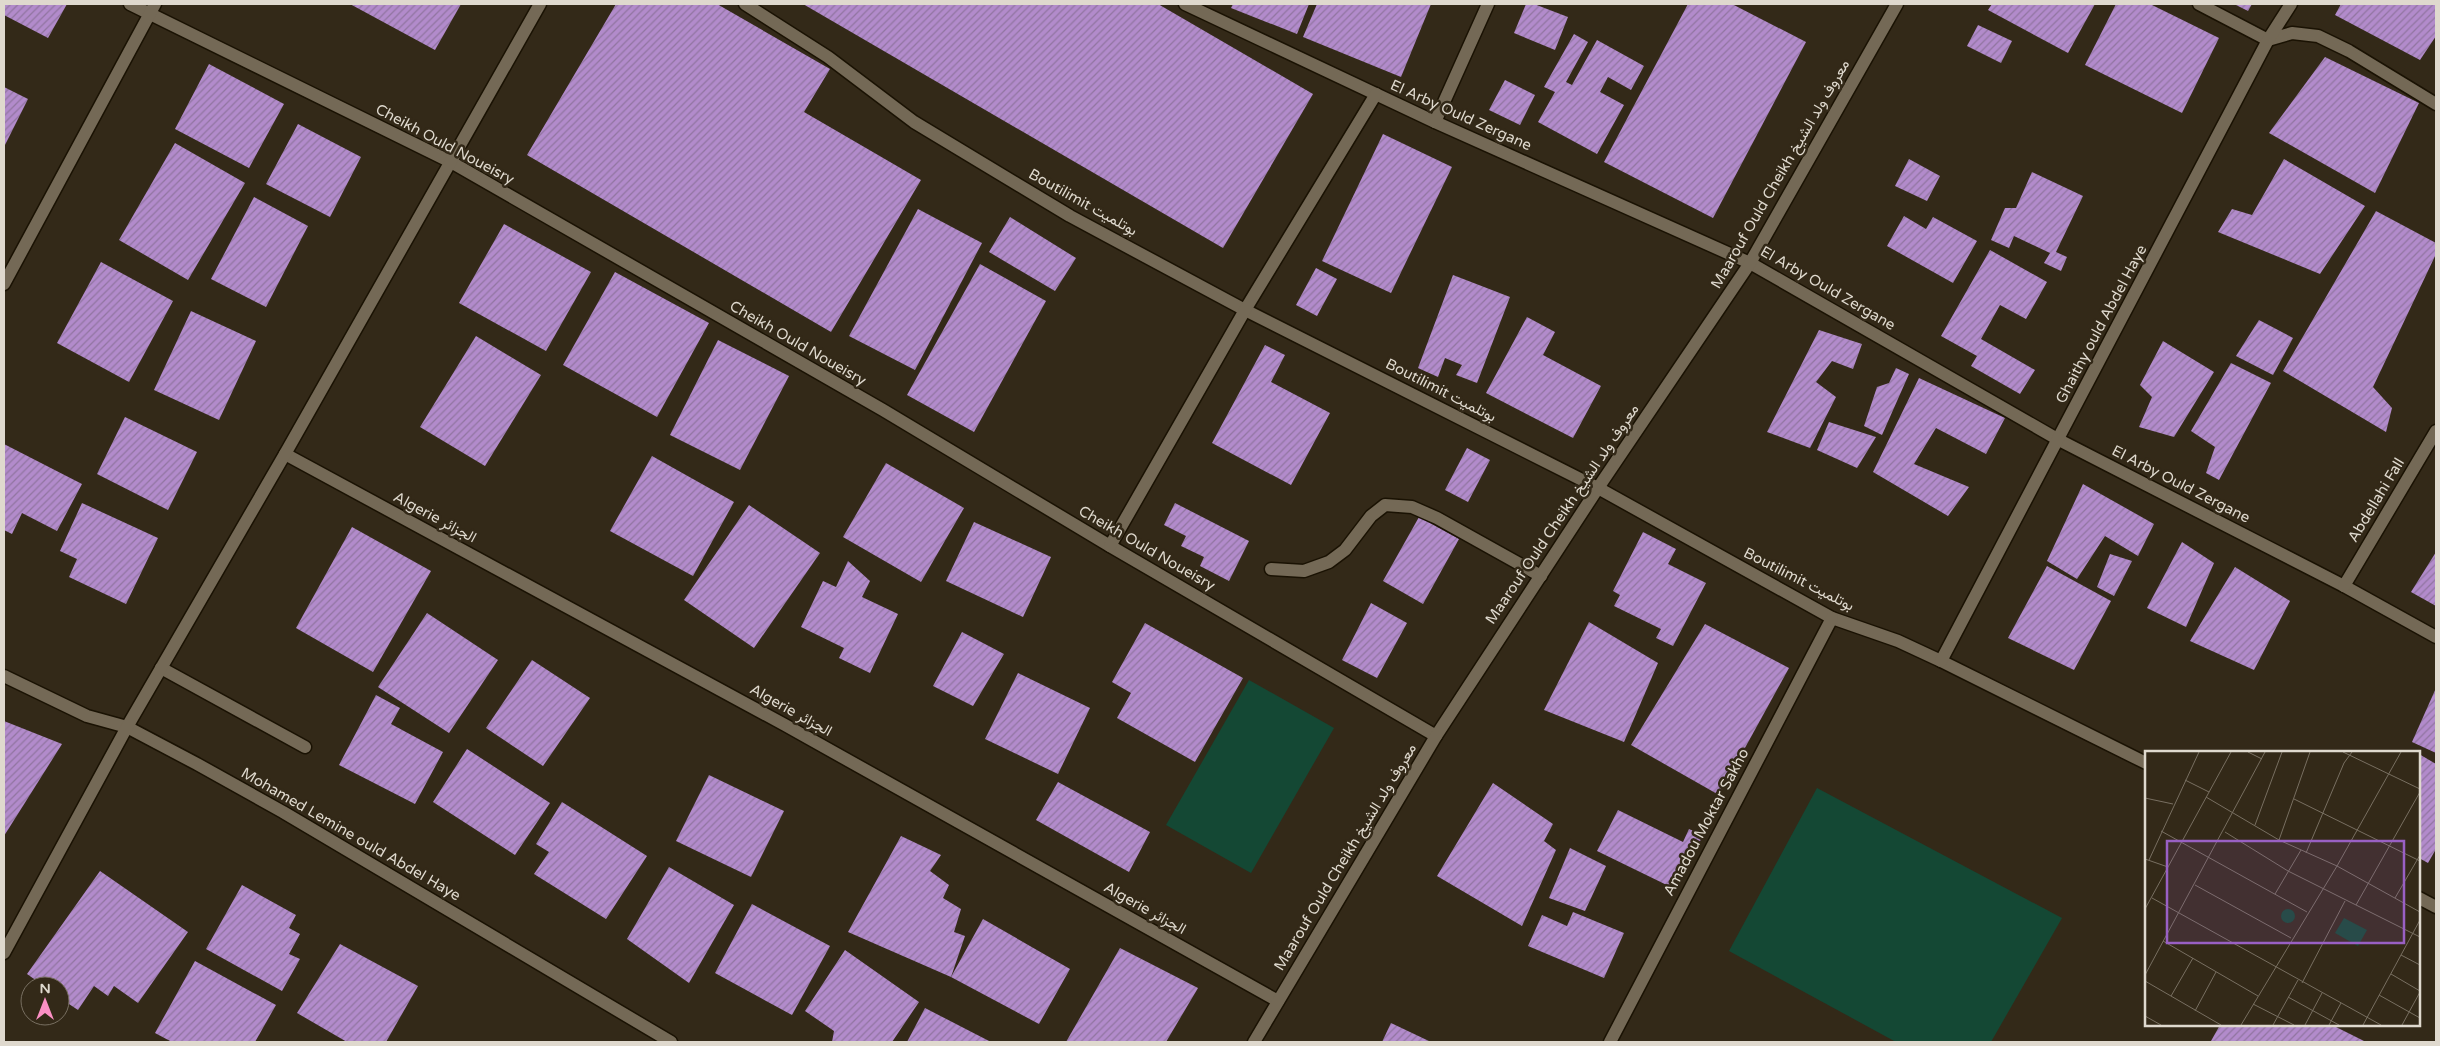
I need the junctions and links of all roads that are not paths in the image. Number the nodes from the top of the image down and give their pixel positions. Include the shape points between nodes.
1 (130, 4) edge
2 (540, 4) edge
3 (745, 4) edge
4 (1185, 4) edge
5 (1488, 4) edge
6 (1897, 4) edge
7 (2199, 4) edge
8 (2291, 4) edge
9 (153, 9) edge
10 (2268, 40) junction
11 (1376, 94) junction
12 (2436, 104) edge
13 (1435, 122) junction
14 (451, 162) junction
15 (1750, 262) junction
16 (8, 266) edge
17 (4, 284) edge
18 (1244, 310) junction
19 (2436, 431) edge
20 (2059, 440) junction
21 (285, 454) junction
22 (1598, 488) junction
23 (1110, 546) junction
24 (1272, 569) dead end
25 (1541, 576) junction
26 (2344, 586) junction
27 (1832, 618) junction
28 (2436, 637) edge
29 (1941, 661) junction
30 (161, 668) junction
31 (4, 676) edge
32 (127, 726) junction
33 (1436, 736) junction
34 (304, 746) dead end
35 (2145, 763) edge
36 (2420, 899) edge
37 (2436, 907) edge
38 (4, 953) edge
39 (1278, 1001) junction
40 (671, 1042) edge
41 (1254, 1042) edge
42 (1610, 1042) edge

1 - 9 street, Cheikh Ould Noueisry
2 - 14 street
3 - 18 street, Boutilimit بوتلميت via 828,57 914,122 1070,216
4 - 11 street, El Arby Ould Zergane
5 - 13 street
6 - 15 street, Maarouf Ould Cheikh معروف ولد الشيخ
7 - 10 street
8 - 10 street, Ghaithy ould Abdel Haye
9 - 14 street, Cheikh Ould Noueisry
9 - 16 street
10 - 12 street via 2292,33 2318,36
10 - 20 street, Ghaithy ould Abdel Haye
11 - 13 street, El Arby Ould Zergane
11 - 18 street
13 - 15 street, El Arby Ould Zergane
14 - 21 street
14 - 23 street, Cheikh Ould Noueisry via 884,410
15 - 20 street, El Arby Ould Zergane
15 - 22 street, Maarouf Ould Cheikh معروف ولد الشيخ
16 - 17 street
18 - 22 street, Boutilimit بوتلميت
18 - 23 street
19 - 26 street, Abdellahi Fall
20 - 26 street, El Arby Ould Zergane
20 - 29 street, Ghaithy ould Abdel Haye
21 - 30 street
21 - 39 street, Algerie الجزائر via 785,725
22 - 25 street, Maarouf Ould Cheikh معروف ولد الشيخ
22 - 27 street, Boutilimit بوتلميت
23 - 33 street, Cheikh Ould Noueisry
24 - 25 street via 1304,571 1329,562 1345,550 1371,516 1385,506 1412,507 1437,518
25 - 33 street, Maarouf Ould Cheikh معروف ولد الشيخ
26 - 28 street, El Arby Ould Zergane
27 - 29 street, Boutilimit بوتلميت via 1898,641
27 - 42 street, Amadou Moktar Sakho
29 - 35 street, Boutilimit بوتلميت
30 - 32 street
30 - 34 street
31 - 32 street, Mohamed Lemine ould Abdel Haye via 87,716
32 - 38 street
32 - 40 street, Mohamed Lemine ould Abdel Haye via 283,812
33 - 39 street, Maarouf Ould Cheikh معروف ولد الشيخ
36 - 37 street
39 - 41 street, Maarouf Ould Cheikh معروف ولد الشيخ

